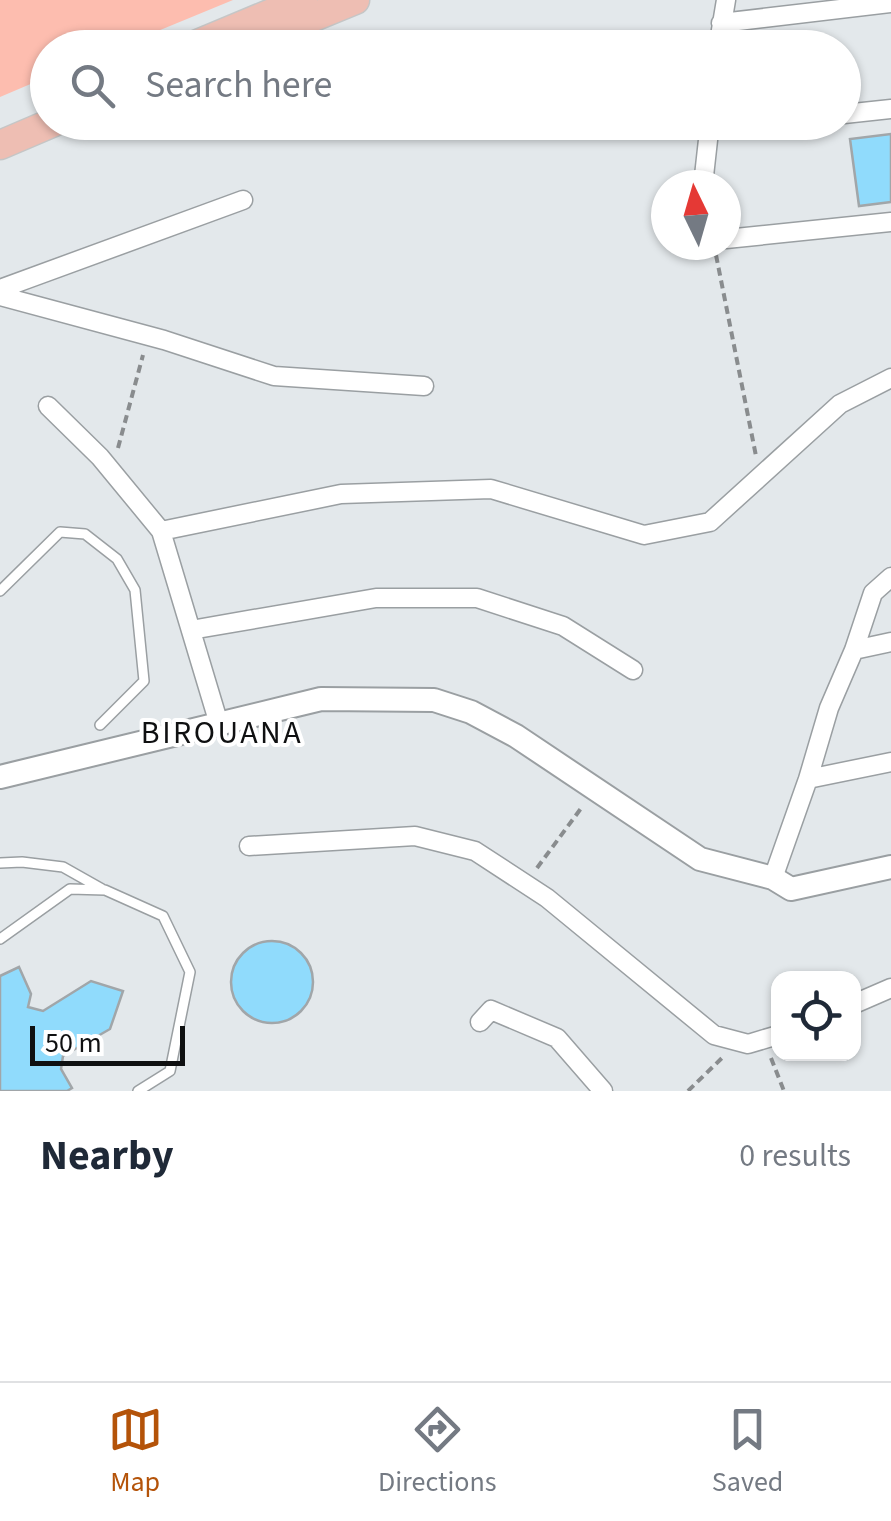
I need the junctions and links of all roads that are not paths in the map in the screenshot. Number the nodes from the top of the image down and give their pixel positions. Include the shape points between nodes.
1 (303, 0) edge
2 (356, 0) edge
3 (726, 0) edge
4 (891, 2) edge
5 (721, 23) junction
6 (231, 30) edge
7 (282, 30) edge
8 (720, 30) edge
9 (891, 109) edge
10 (30, 112) edge
11 (861, 112) edge
12 (0, 124) edge
13 (30, 132) edge
14 (708, 140) edge
15 (0, 145) edge
16 (705, 170) edge
17 (243, 200) dead end
18 (891, 222) edge
19 (741, 237) edge
20 (0, 292) edge
21 (891, 378) edge
22 (424, 386) dead end
23 (48, 406) dead end
24 (162, 531) junction
25 (891, 577) edge
26 (0, 591) edge
27 (191, 630) junction
28 (891, 642) edge
29 (854, 650) junction
30 (633, 670) dead end
31 (218, 724) junction
32 (100, 725) dead end
33 (891, 762) edge
34 (0, 777) edge
35 (808, 779) junction
36 (249, 846) dead end
37 (0, 862) edge
38 (891, 866) edge
39 (773, 878) junction
40 (105, 890) junction
41 (0, 939) edge
42 (891, 988) edge
43 (861, 1001) edge
44 (480, 1022) dead end
45 (771, 1037) edge
46 (138, 1091) edge
47 (603, 1091) edge

1 - 6 main road
2 - 7 main road
3 - 5 street
4 - 5 street
5 - 8 street
9 - 11 street
10 - 12 main road
13 - 15 main road
14 - 16 street
17 - 20 street
18 - 19 street
20 - 22 street via 274,376
21 - 24 street via 840,404 710,522 644,535 491,489 341,494
23 - 24 street
24 - 27 street
25 - 29 street via 873,593
26 - 32 lane via 60,532 85,534 116,560 135,590 144,682
27 - 30 street via 376,598 478,598 563,626
27 - 31 street
28 - 29 street
29 - 35 street
31 - 34 main road
31 - 39 main road via 321,699 434,700 516,736 700,860
33 - 35 street
35 - 39 street
36 - 45 street via 416,836 475,851 546,898 714,1035 748,1044
37 - 40 lane via 63,867
38 - 39 main road via 791,888
40 - 41 lane via 70,890
40 - 46 lane via 163,916 190,972 170,1071
42 - 43 street
44 - 47 street via 491,1010 557,1038

